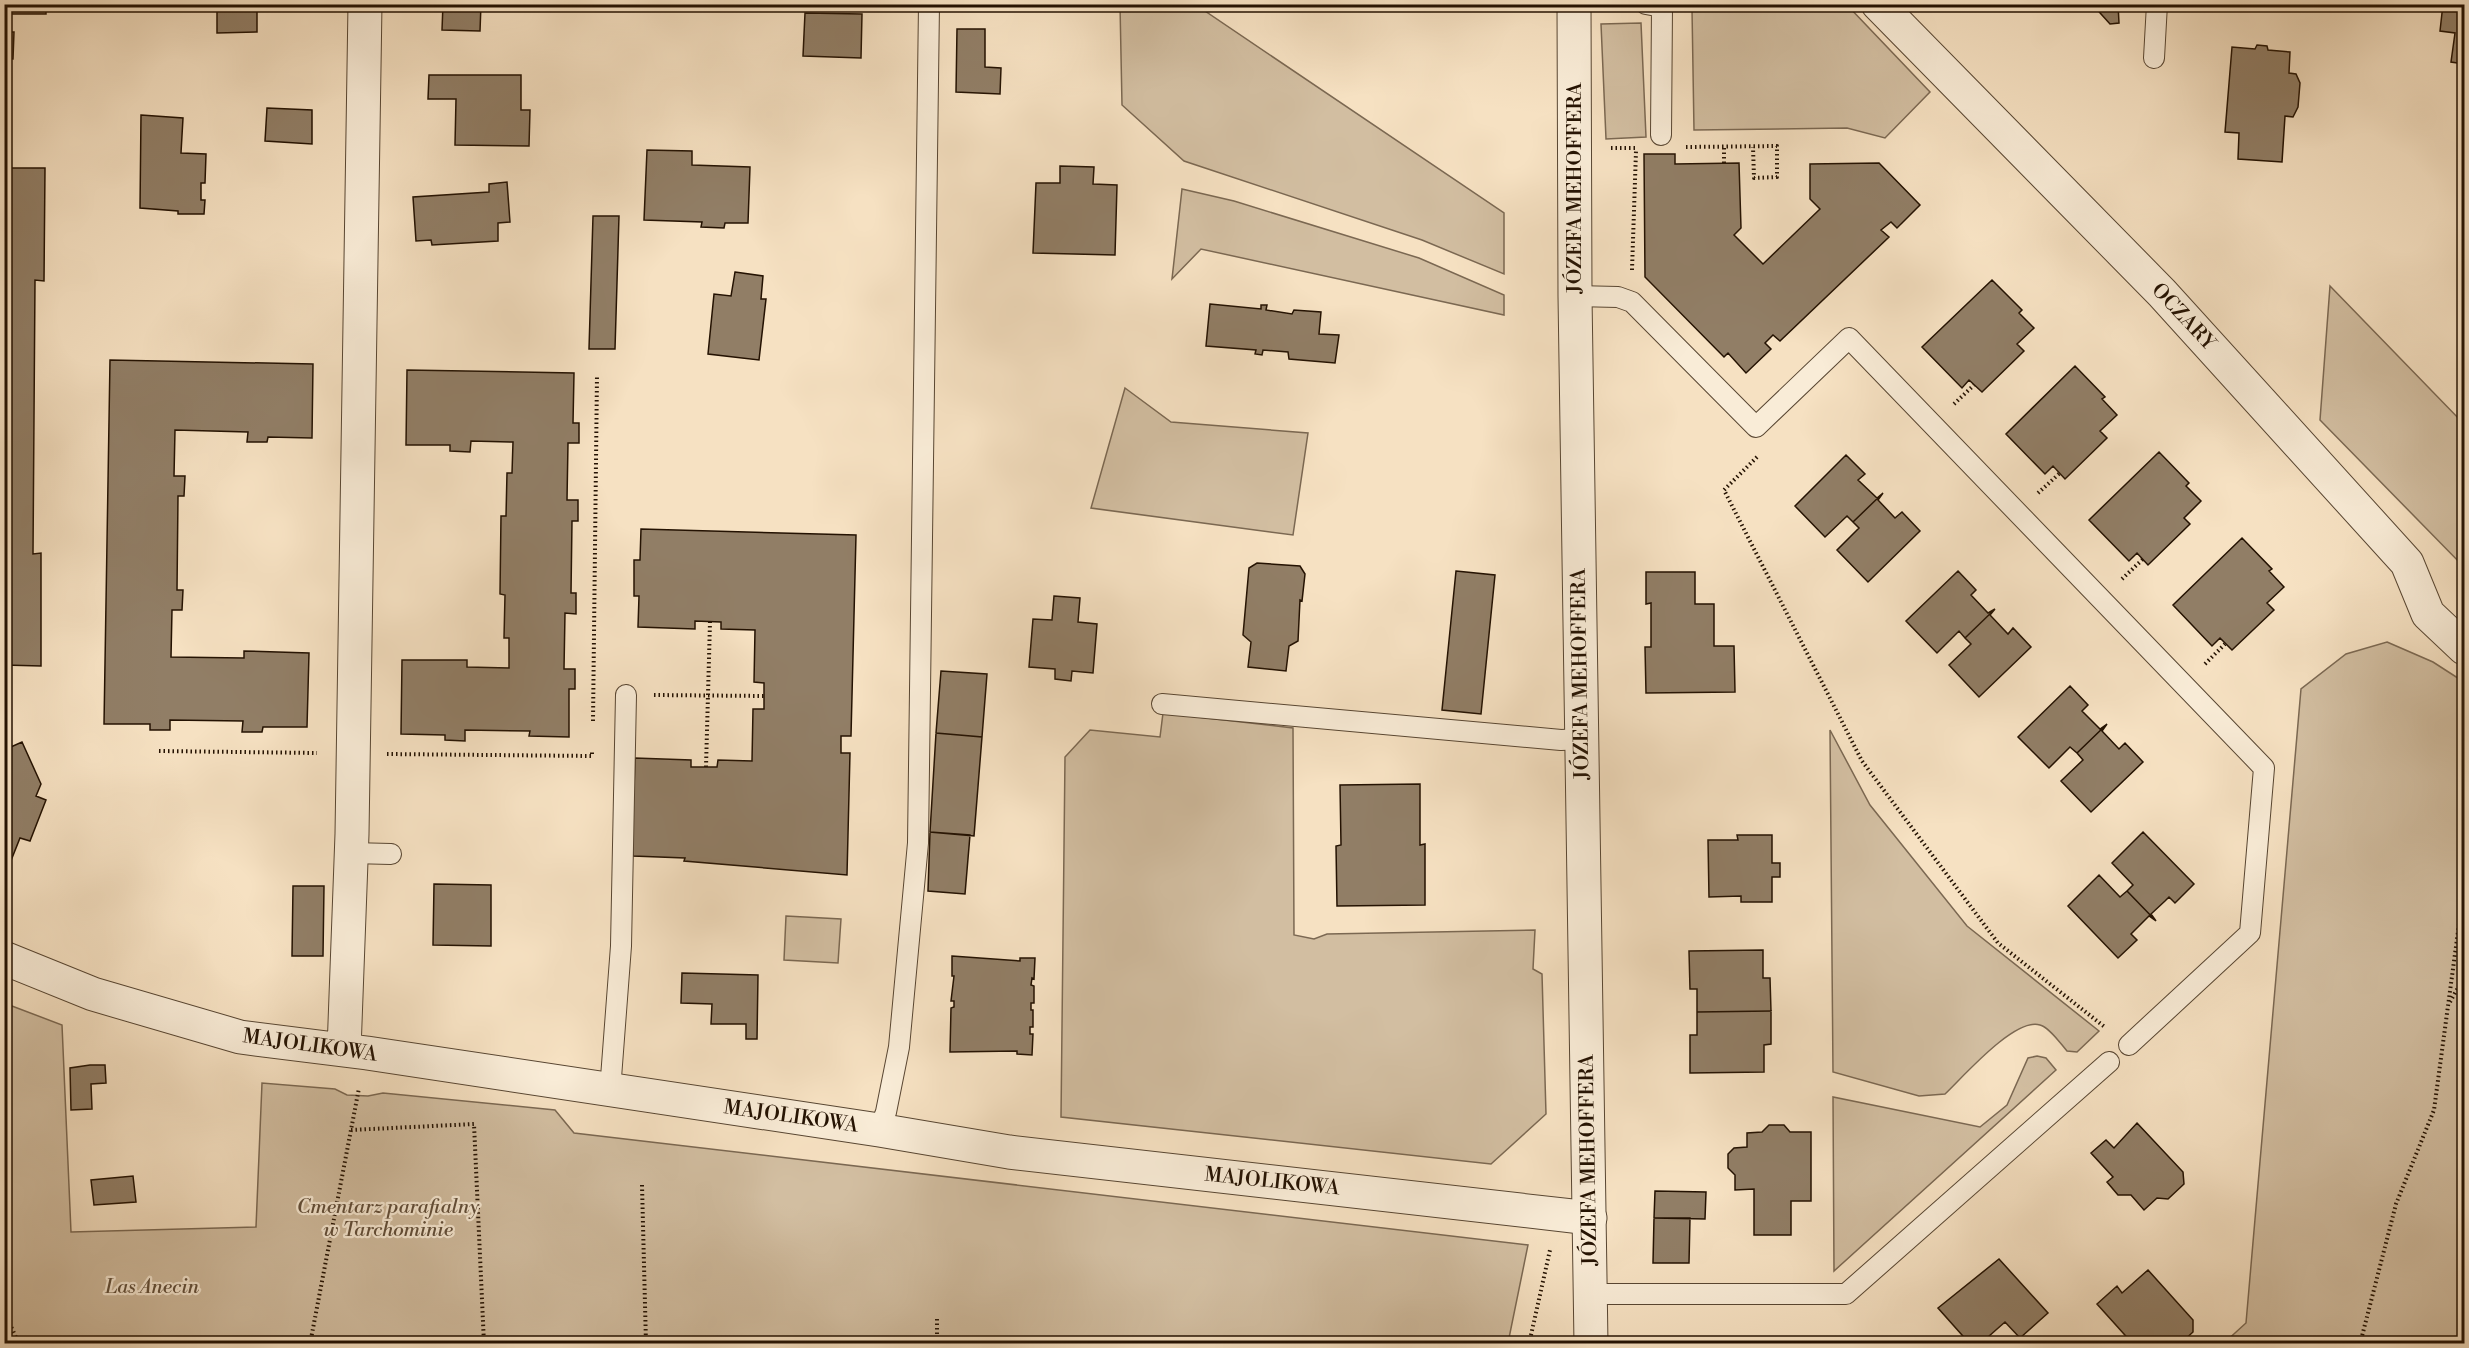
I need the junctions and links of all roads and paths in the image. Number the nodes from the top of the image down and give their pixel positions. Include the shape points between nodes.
1 (365, 4) edge
2 (929, 4) edge
3 (1574, 4) edge
4 (1646, 4) edge
5 (1878, 4) edge
6 (2157, 4) edge
7 (2154, 58) dead end
8 (1654, 141) joint
9 (1680, 147) dead end
10 (1724, 147) junction
11 (1754, 147) junction
12 (1602, 148) dead end
13 (1636, 148) junction
14 (1724, 164) dead end
15 (1575, 296) junction
16 (1643, 310) junction
17 (597, 375) dead end
18 (1756, 427) junction
19 (710, 622) dead end
20 (2464, 648) edge
21 (626, 695) joint
22 (709, 695) junction
23 (764, 696) dead end
24 (1162, 704) dead end
25 (593, 732) dead end
26 (1582, 739) junction
27 (592, 744) dead end
28 (159, 751) dead end
29 (353, 753) junction
30 (706, 767) dead end
31 (351, 853) junction
32 (391, 854) dead end
33 (2464, 888) edge
34 (4, 958) edge
35 (2464, 977) edge
36 (2449, 1004) junction
37 (2128, 1045) joint
38 (355, 1051) junction
39 (2109, 1062) dead end
40 (610, 1091) junction
41 (351, 1130) junction
42 (879, 1130) junction
43 (642, 1185) dead end
44 (1590, 1218) junction
45 (1550, 1250) dead end
46 (1591, 1294) junction
47 (4, 1311) edge
48 (937, 1319) dead end
49 (19, 1344) edge
50 (310, 1344) edge
51 (484, 1344) edge
52 (646, 1344) edge
53 (937, 1344) edge
54 (1529, 1344) edge
55 (1591, 1344) edge
56 (2360, 1344) edge

1 - 29 street
2 - 42 lane via 918,843 898,1047
3 - 15 street, JÓZEFA MEHOFFERA
4 - 8 lane via 1662,7
5 - 20 street, OCZARY via 2178,310 2407,562 2428,614
6 - 7 lane
8 - 13 path
9 - 10 path
10 - 11 path
10 - 14 path
11 - 11 path via 1754,178 1777,177 1777,146
12 - 13 path
13 - 16 path via 1632,274 1646,291
15 - 16 lane via 1618,297
15 - 26 street, JÓZEFA MEHOFFERA
16 - 18 lane
17 - 25 path
18 - 37 path via 1761,453 1724,490 1862,761 1998,943
18 - 37 lane via 1849,338 2264,768 2250,933
19 - 22 path
21 - 22 path
21 - 40 lane via 621,946
22 - 23 path
22 - 30 path
24 - 26 lane
26 - 44 street, JÓZEFA MEHOFFERA
27 - 29 path via 592,756
28 - 29 path
29 - 31 street
31 - 32 lane
31 - 38 street
33 - 36 path
34 - 38 street, MAJOLIKOWA via 93,994 240,1038
35 - 36 path
36 - 56 path via 2434,1110 2396,1204
38 - 40 street, MAJOLIKOWA
38 - 41 path
39 - 46 lane via 1846,1294
40 - 42 street, MAJOLIKOWA
41 - 50 path
41 - 51 path via 474,1124
42 - 44 street, MAJOLIKOWA via 1009,1152
43 - 52 path
44 - 46 street, JÓZEFA MEHOFFERA
45 - 54 path
46 - 55 street, JÓZEFA MEHOFFERA
47 - 49 path
48 - 53 path

